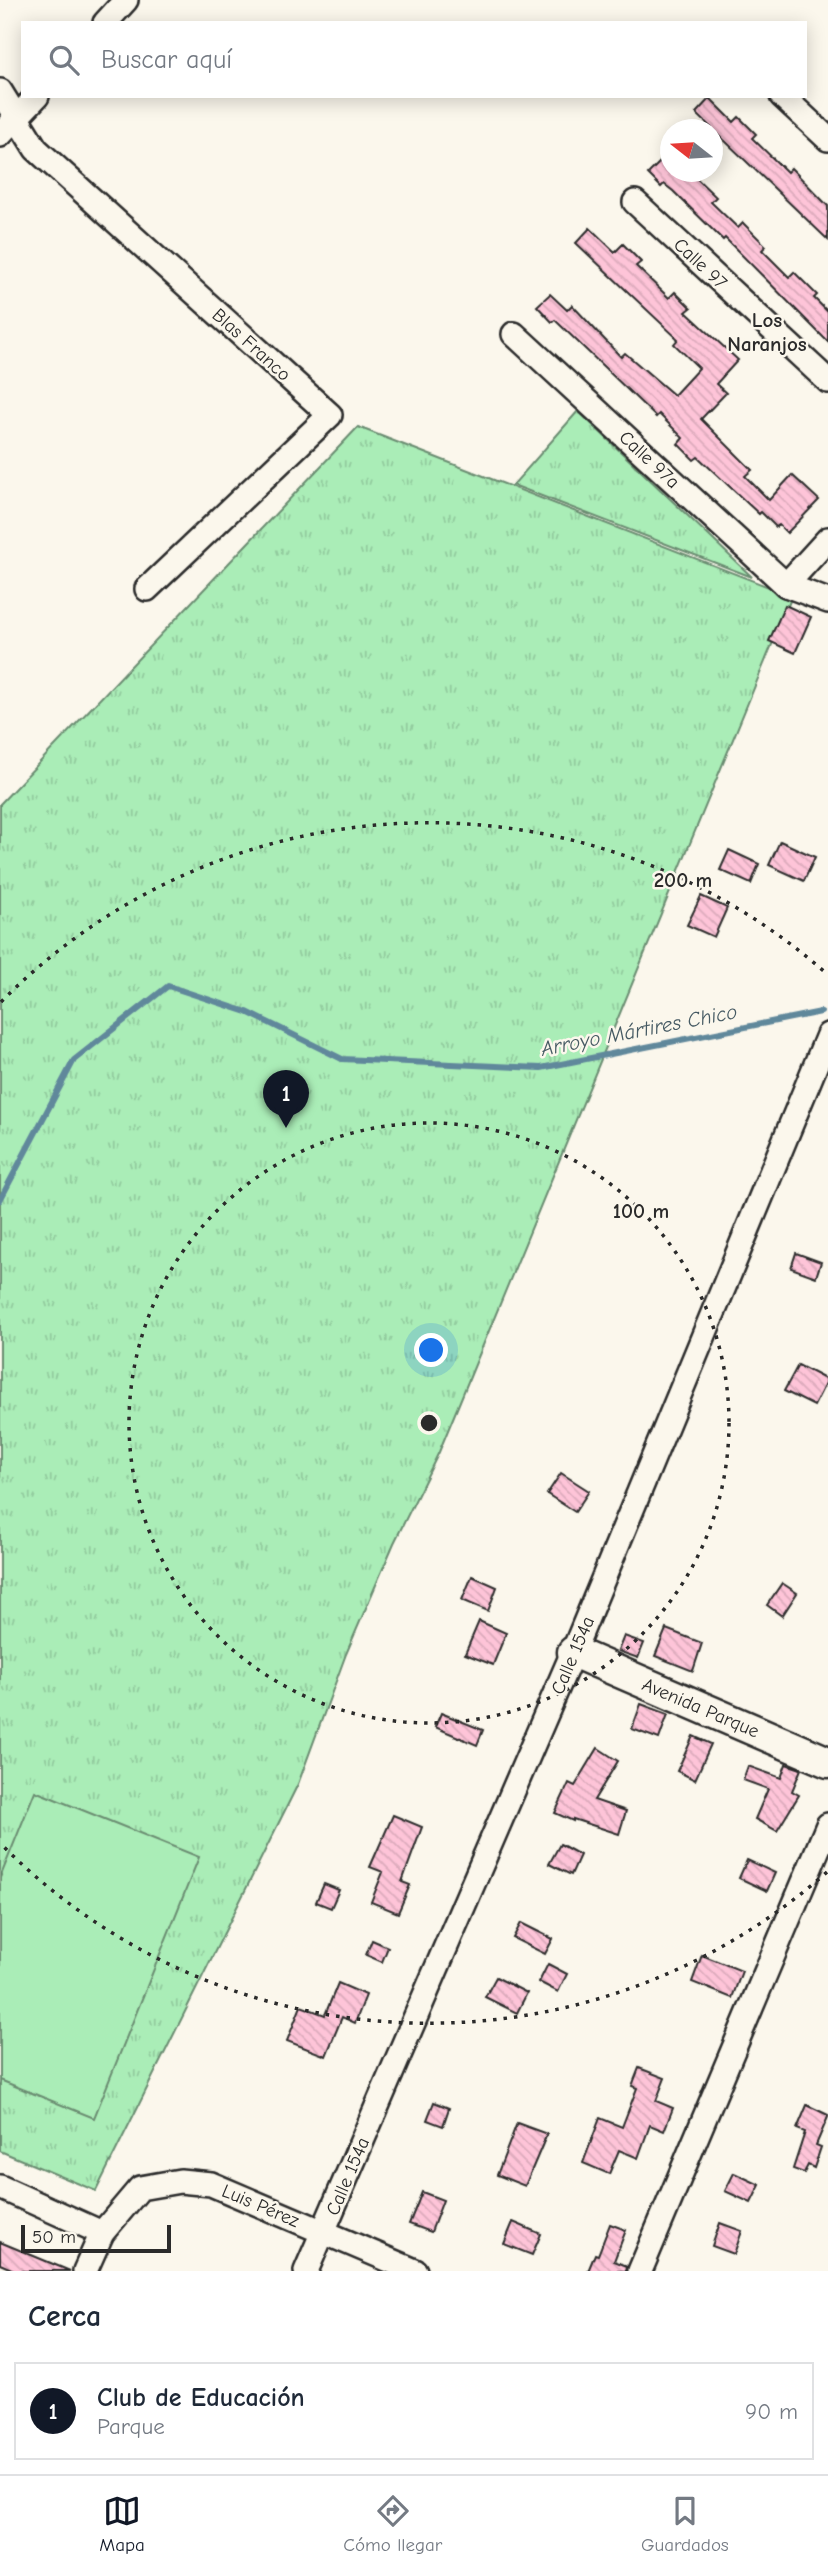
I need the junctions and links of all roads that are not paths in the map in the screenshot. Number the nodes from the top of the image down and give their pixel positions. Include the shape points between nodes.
1 (126, 0) edge
2 (107, 21) edge
3 (0, 91) edge
4 (35, 98) edge
5 (784, 98) edge
6 (18, 117) junction
7 (0, 135) edge
8 (828, 139) edge
9 (635, 202) dead end
10 (514, 334) dead end
11 (828, 381) edge
12 (828, 539) edge
13 (786, 585) junction
14 (146, 589) dead end
15 (828, 601) edge
16 (828, 1035) edge
17 (818, 1086) edge
18 (573, 1652) junction
19 (828, 1762) edge
20 (828, 1825) edge
21 (0, 2187) edge
22 (322, 2232) junction
23 (102, 2233) junction
24 (85, 2271) edge
25 (306, 2271) edge
26 (415, 2271) edge
27 (640, 2271) edge

1 - 2 street
3 - 6 street, Blas Franco
4 - 6 street
5 - 8 street
6 - 7 street
6 - 14 street, Blas Franco via 36,149 330,415
9 - 11 street, Calle 97
10 - 13 street, Calle 97a
12 - 13 street
13 - 15 street
16 - 17 street, Calle 154a
17 - 18 street, Calle 154a
18 - 19 street, Avenida Parque
18 - 22 street, Calle 154a
20 - 27 street
21 - 23 street
22 - 23 street, Luis Pérez via 211,2184 180,2181 141,2188
22 - 25 street, Calle 154a
22 - 26 street, Luis Pérez
23 - 24 street

